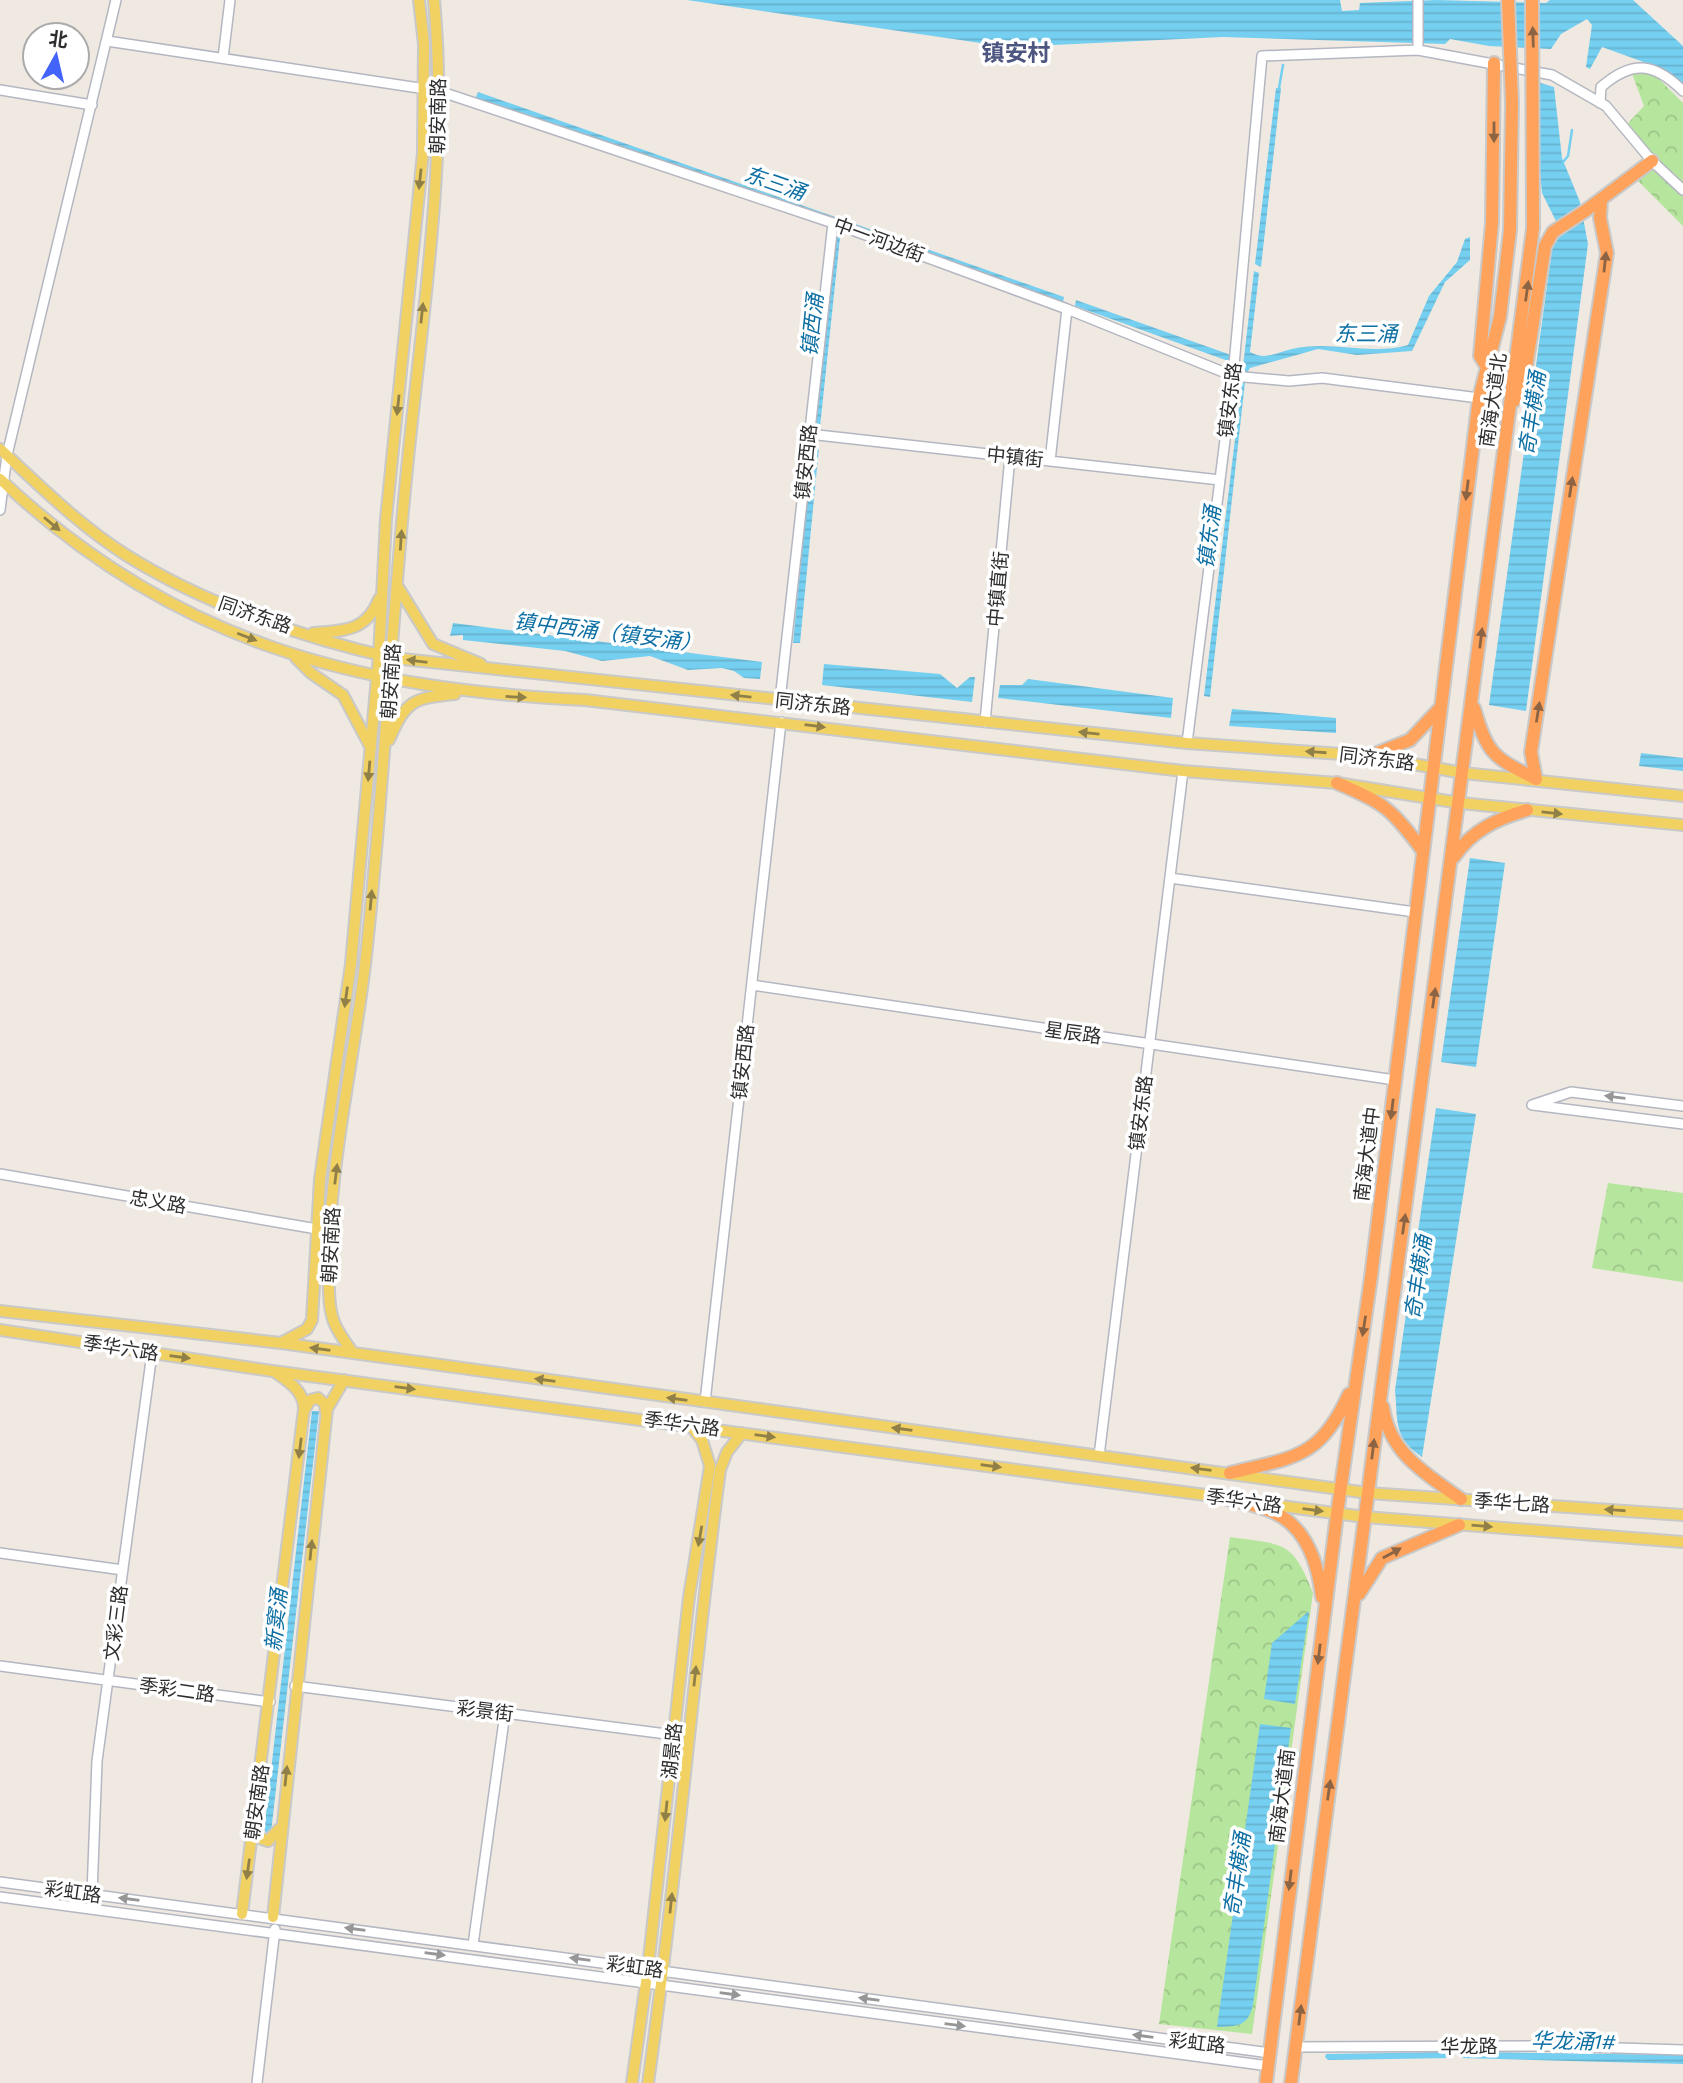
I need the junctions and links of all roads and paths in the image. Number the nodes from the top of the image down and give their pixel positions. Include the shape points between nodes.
1 (117, 0) edge
2 (230, 0) edge
3 (419, 0) edge
4 (433, 0) edge
5 (1419, 0) edge
6 (1508, 0) edge
7 (1532, 0) edge
8 (107, 41) junction
9 (1418, 50) junction
10 (223, 58) junction
11 (1494, 64) junction
12 (425, 86) junction
13 (0, 90) edge
14 (439, 90) junction
15 (1683, 92) edge
16 (1600, 103) junction
17 (92, 105) junction
18 (1652, 160) junction
19 (1683, 190) edge
20 (1601, 199) junction
21 (833, 223) junction
22 (1067, 309) junction
23 (1487, 367) junction
24 (1233, 376) junction
25 (1479, 398) junction
26 (1511, 404) junction
27 (809, 435) junction
28 (3, 452) edge
29 (1010, 457) junction
30 (1051, 461) junction
31 (1220, 480) junction
32 (2, 481) edge
33 (0, 510) edge
34 (383, 586) junction
35 (398, 587) junction
36 (305, 633) junction
37 (379, 655) junction
38 (295, 656) junction
39 (393, 658) junction
40 (500, 670) junction
41 (377, 678) junction
42 (391, 681) junction
43 (474, 693) junction
44 (779, 700) junction
45 (1472, 704) junction
46 (1440, 707) junction
47 (781, 722) junction
48 (985, 722) junction
49 (1187, 743) junction
50 (371, 748) junction
51 (386, 749) junction
52 (1370, 756) junction
53 (1432, 767) junction
54 (1183, 771) junction
55 (1464, 773) junction
56 (1536, 779) junction
57 (1337, 783) junction
58 (1683, 796) edge
59 (1427, 797) junction
60 (1460, 803) junction
61 (1527, 810) junction
62 (1683, 825) edge
63 (1422, 850) junction
64 (1452, 860) junction
65 (1170, 878) junction
66 (1415, 912) junction
67 (752, 985) junction
68 (1150, 1044) junction
69 (1395, 1080) junction
70 (1683, 1106) edge
71 (1683, 1124) edge
72 (0, 1174) edge
73 (317, 1229) junction
74 (1373, 1258) junction
75 (1398, 1268) junction
76 (0, 1311) edge
77 (0, 1330) edge
78 (281, 1343) junction
79 (152, 1353) junction
80 (354, 1353) junction
81 (272, 1371) junction
82 (344, 1380) junction
83 (1355, 1381) junction
84 (1381, 1386) junction
85 (705, 1402) junction
86 (304, 1409) junction
87 (326, 1415) junction
88 (690, 1426) junction
89 (742, 1433) junction
90 (1100, 1456) junction
91 (1230, 1473) junction
92 (1341, 1489) junction
93 (1368, 1493) junction
94 (1221, 1497) junction
95 (1461, 1499) junction
96 (1337, 1514) junction
97 (1683, 1515) edge
98 (1365, 1517) junction
99 (1459, 1525) junction
100 (1683, 1542) edge
101 (0, 1553) edge
102 (123, 1570) junction
103 (1353, 1607) junction
104 (1324, 1616) junction
105 (0, 1666) edge
106 (108, 1681) junction
107 (295, 1686) junction
108 (270, 1702) junction
109 (505, 1713) junction
110 (674, 1735) junction
111 (280, 1825) junction
112 (254, 1826) junction
113 (0, 1882) edge
114 (92, 1894) junction
115 (0, 1897) edge
116 (242, 1914) junction
117 (273, 1917) junction
118 (266, 1932) junction
119 (276, 1933) junction
120 (473, 1945) junction
121 (648, 1969) junction
122 (664, 1971) junction
123 (646, 1982) junction
124 (662, 1985) junction
125 (1296, 2047) junction
126 (1683, 2050) edge
127 (1270, 2059) junction
128 (257, 2083) edge
129 (632, 2083) edge
130 (648, 2083) edge
131 (1266, 2083) edge
132 (1291, 2083) edge

1 - 8 street
2 - 10 street
3 - 12 main road, 朝安南路
4 - 14 main road, 朝安南路
5 - 9 street
6 - 23 highway, 南海大道北, bridge via 1510,230 1500,317
26 -> 7 highway, 南海大道北, bridge via 1533,228
8 - 10 street, 中一河边街
8 - 17 street
9 - 11 street
9 - 24 street, 镇安东路 via 1262,56
10 - 12 street, 中一河边街
11 - 16 street via 1552,75
11 -> 23 highway via 1492,223 1480,356
12 - 14 street, 中一河边街
12 -> 34 main road, 朝安南路 via 423,153
13 - 17 street
14 - 21 street, 中一河边街
35 -> 14 main road, 朝安南路
15 - 16 street via 1655,69 1637,66 1601,87
16 - 18 street
17 - 28 street
18 - 19 street
18 - 20 highway
20 - 26 highway, bridge via 1553,232 1545,246 1523,387
56 -> 20 highway via 1531,752 1607,253
21 - 22 street, 中一河边街
21 - 27 street, 镇安西路
22 - 24 street, 中一河边街
22 - 30 street
23 - 25 highway, 南海大道北
24 - 25 street, 中一河边街 via 1289,381 1322,378
24 - 31 street, 镇安东路
25 -> 46 highway, 南海大道北
45 -> 26 highway, 南海大道北
27 - 29 street, 中镇街
27 - 44 street, 镇安西路
28 - 32 street
28 - 36 main road, 同济东路 via 125,554 193,594
29 - 30 street, 中镇街
29 - 48 street, 中镇直街
30 - 31 street, 中镇街
31 - 49 street, 镇安东路
32 - 33 street
32 -> 38 main road, 同济东路 via 116,573 186,613
34 - 36 main road via 367,621 352,630
34 - 37 main road, 朝安南路
35 - 39 main road, 朝安南路
35 - 40 main road via 433,644
36 - 37 main road, 同济东路
37 - 39 main road, 同济东路
37 - 41 main road, 朝安南路
38 - 41 main road, 同济东路
38 - 50 main road via 343,695
40 -> 39 main road, 同济东路
39 - 42 main road, 朝安南路
44 -> 40 main road, 同济东路
41 - 42 main road, 同济东路
41 - 50 main road, 朝安南路
42 - 43 main road, 同济东路
42 - 51 main road, 朝安南路
43 -> 47 main road, 同济东路
43 - 51 main road via 411,702 402,711
44 - 48 main road, 同济东路
45 - 55 highway, 南海大道北
45 - 56 highway via 1483,741 1496,757
46 - 52 highway via 1410,740
46 - 53 highway, 南海大道北
47 -> 54 main road, 同济东路
47 - 67 street, 镇安西路
49 -> 48 main road, 同济东路
52 -> 49 main road, 同济东路
50 -> 73 main road, 朝安南路 via 351,964
80 -> 51 main road, 朝安南路 via 335,1331 331,1318 334,1181 365,966
52 - 53 main road, 同济东路
53 - 55 main road, 同济东路
53 - 59 highway, 南海大道北
54 - 57 main road, 同济东路
54 - 65 street, 镇安东路
55 - 56 main road, 同济东路
55 - 60 highway, 南海大道北
56 - 58 main road, 同济东路
57 - 59 main road, 同济东路
57 - 63 highway via 1381,802
59 - 60 main road, 同济东路
59 - 63 highway, 南海大道中
60 - 61 main road, 同济东路
60 - 64 highway
61 -> 62 main road, 同济东路
61 - 64 highway via 1486,825
63 - 66 highway, 南海大道中
75 -> 64 highway
65 - 66 street
65 - 68 street, 镇安东路
66 - 69 highway, 南海大道中
67 - 68 street, 星辰路
67 - 85 street, 镇安西路
68 - 69 street, 星辰路
68 - 90 street, 镇安东路
69 -> 74 highway, 南海大道中
70 -> 71 street via 1571,1092 1532,1105
72 - 73 street, 忠义路
73 - 78 main road, 朝安南路 via 312,1320 307,1329
74 - 75 highway
74 -> 83 highway, 南海大道中
75 - 84 highway
76 - 78 main road, 季华六路
77 - 79 main road, 季华六路
80 -> 78 main road, 季华六路
79 -> 81 main road, 季华六路
79 - 102 street, 文彩三路
85 -> 80 main road, 季华六路
81 - 82 main road, 季华六路
81 - 86 main road via 295,1387 304,1399
82 - 87 main road, 朝安南路
82 -> 88 main road, 季华六路
83 - 91 highway via 1322,1441 1306,1452
83 - 92 highway, 南海大道中
93 -> 84 highway
84 - 95 highway via 1392,1438 1408,1460
90 -> 85 main road, 季华六路
86 - 87 main road via 318,1398 325,1404
86 -> 108 main road, 朝安南路
107 -> 87 main road, 朝安南路
88 - 89 main road, 季华六路
88 -> 110 main road, 湖景路 via 702,1440 710,1466
89 -> 94 main road, 季华六路
122 -> 89 main road, 湖景路 via 720,1470
91 -> 90 main road, 季华六路
91 - 92 main road, 季华六路
92 - 93 main road, 季华七路
92 - 96 highway, 南海大道中
93 - 95 main road, 季华七路
93 - 98 highway
94 -> 96 main road, 季华六路
94 - 104 highway via 1276,1513 1308,1543 1320,1575
97 -> 95 main road, 季华七路
96 - 98 main road, 季华六路
96 - 104 highway, 南海大道南
98 - 99 main road, 季华七路
98 - 103 highway
99 -> 100 main road, 季华七路
103 -> 99 highway via 1382,1558
101 - 102 street
102 - 106 street, 文彩三路
125 -> 103 highway
104 -> 127 highway, 南海大道南
105 - 106 street, 季彩二路
106 - 108 street, 季彩二路
106 - 114 street, 文彩三路 via 97,1762
107 - 109 street, 彩景街
111 -> 107 main road, 朝安南路
108 - 112 main road, 朝安南路
109 - 110 street, 彩景街
109 - 120 street
110 -> 121 main road, 湖景路
111 - 112 main road via 268,1841 261,1839
111 - 117 main road, 朝安南路
112 -> 116 main road, 朝安南路
113 - 114 street, 彩虹路
116 -> 114 street, 彩虹路
115 - 118 street, 彩虹路
116 - 117 street, 彩虹路
116 - 118 street
117 - 119 street
120 -> 117 street, 彩虹路
118 - 119 street, 彩虹路
119 -> 123 street, 彩虹路
119 - 128 street
121 -> 120 street, 彩虹路
121 - 122 street, 彩虹路
121 - 123 main road, 湖景路
122 - 124 main road, 湖景路
127 -> 122 street, 彩虹路 via 1250,2049
123 - 124 street, 彩虹路
123 - 129 main road, 湖景路
124 -> 127 street, 彩虹路 via 1249,2062
124 - 130 main road, 湖景路
125 - 126 street, 华龙路
125 - 132 highway
127 - 131 highway, 南海大道南

